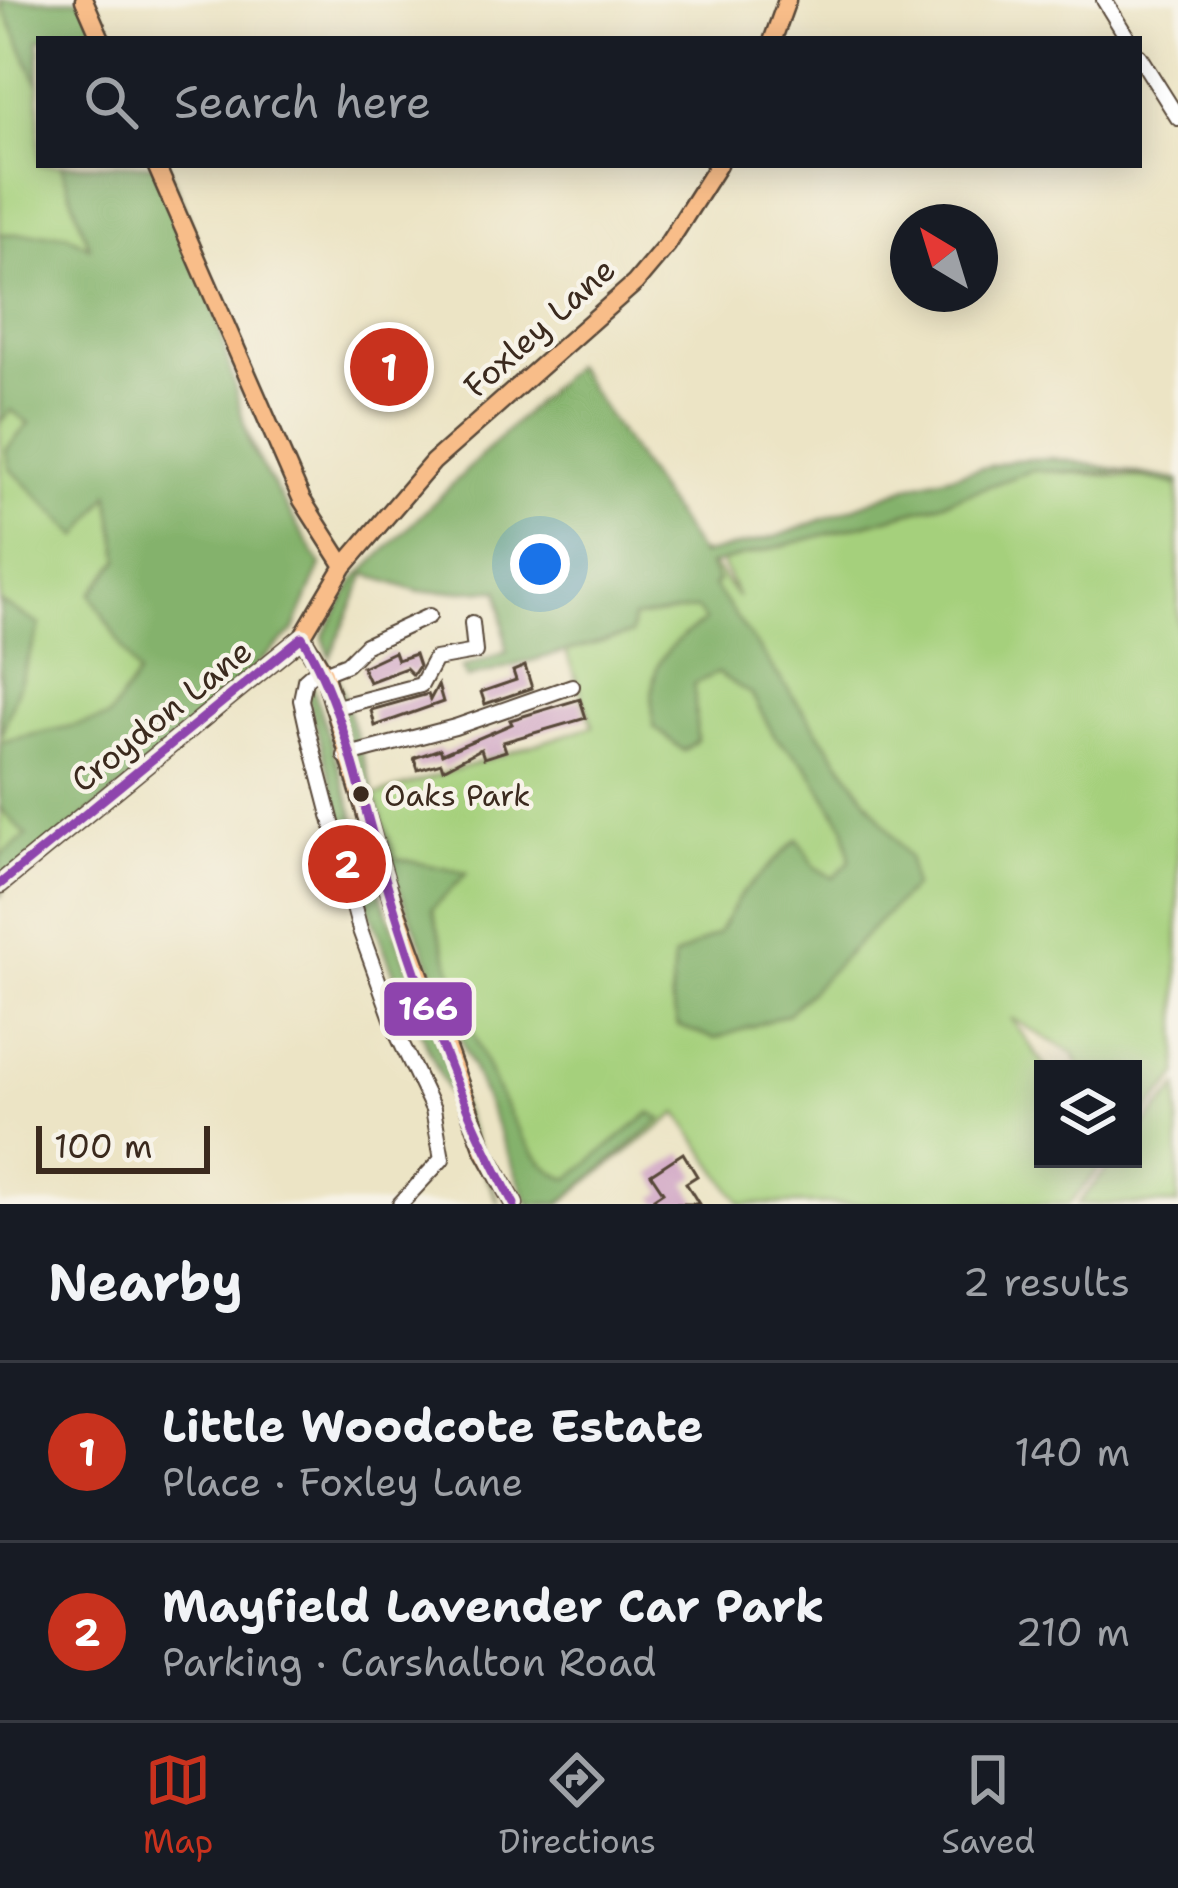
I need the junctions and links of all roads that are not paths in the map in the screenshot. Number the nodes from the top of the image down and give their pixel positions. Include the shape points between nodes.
1 (84, 0) edge
2 (787, 0) edge
3 (1104, 0) edge
4 (100, 36) edge
5 (774, 36) edge
6 (1127, 36) edge
7 (1142, 61) edge
8 (1178, 118) edge
9 (157, 168) edge
10 (716, 168) edge
11 (344, 566) junction
12 (429, 616) dead end
13 (472, 623) dead end
14 (302, 637) junction
15 (323, 670) junction
16 (572, 686) dead end
17 (333, 708) junction
18 (345, 756) junction
19 (3, 875) edge
20 (400, 1204) edge
21 (514, 1204) edge

1 - 4 main road
2 - 5 main road
3 - 6 street
7 - 8 street
9 - 11 main road via 302,500
10 - 11 main road, Foxley Lane via 635,283 433,462
11 - 14 main road, Foxley Lane
12 - 15 street
13 - 17 street via 475,652 435,659 421,685
14 - 15 main road
14 - 19 main road, Croydon Lane
15 - 17 main road
15 - 20 street via 304,680 307,727 360,930 442,1144 442,1159
16 - 18 street
17 - 18 main road
18 - 21 main road via 484,1150

